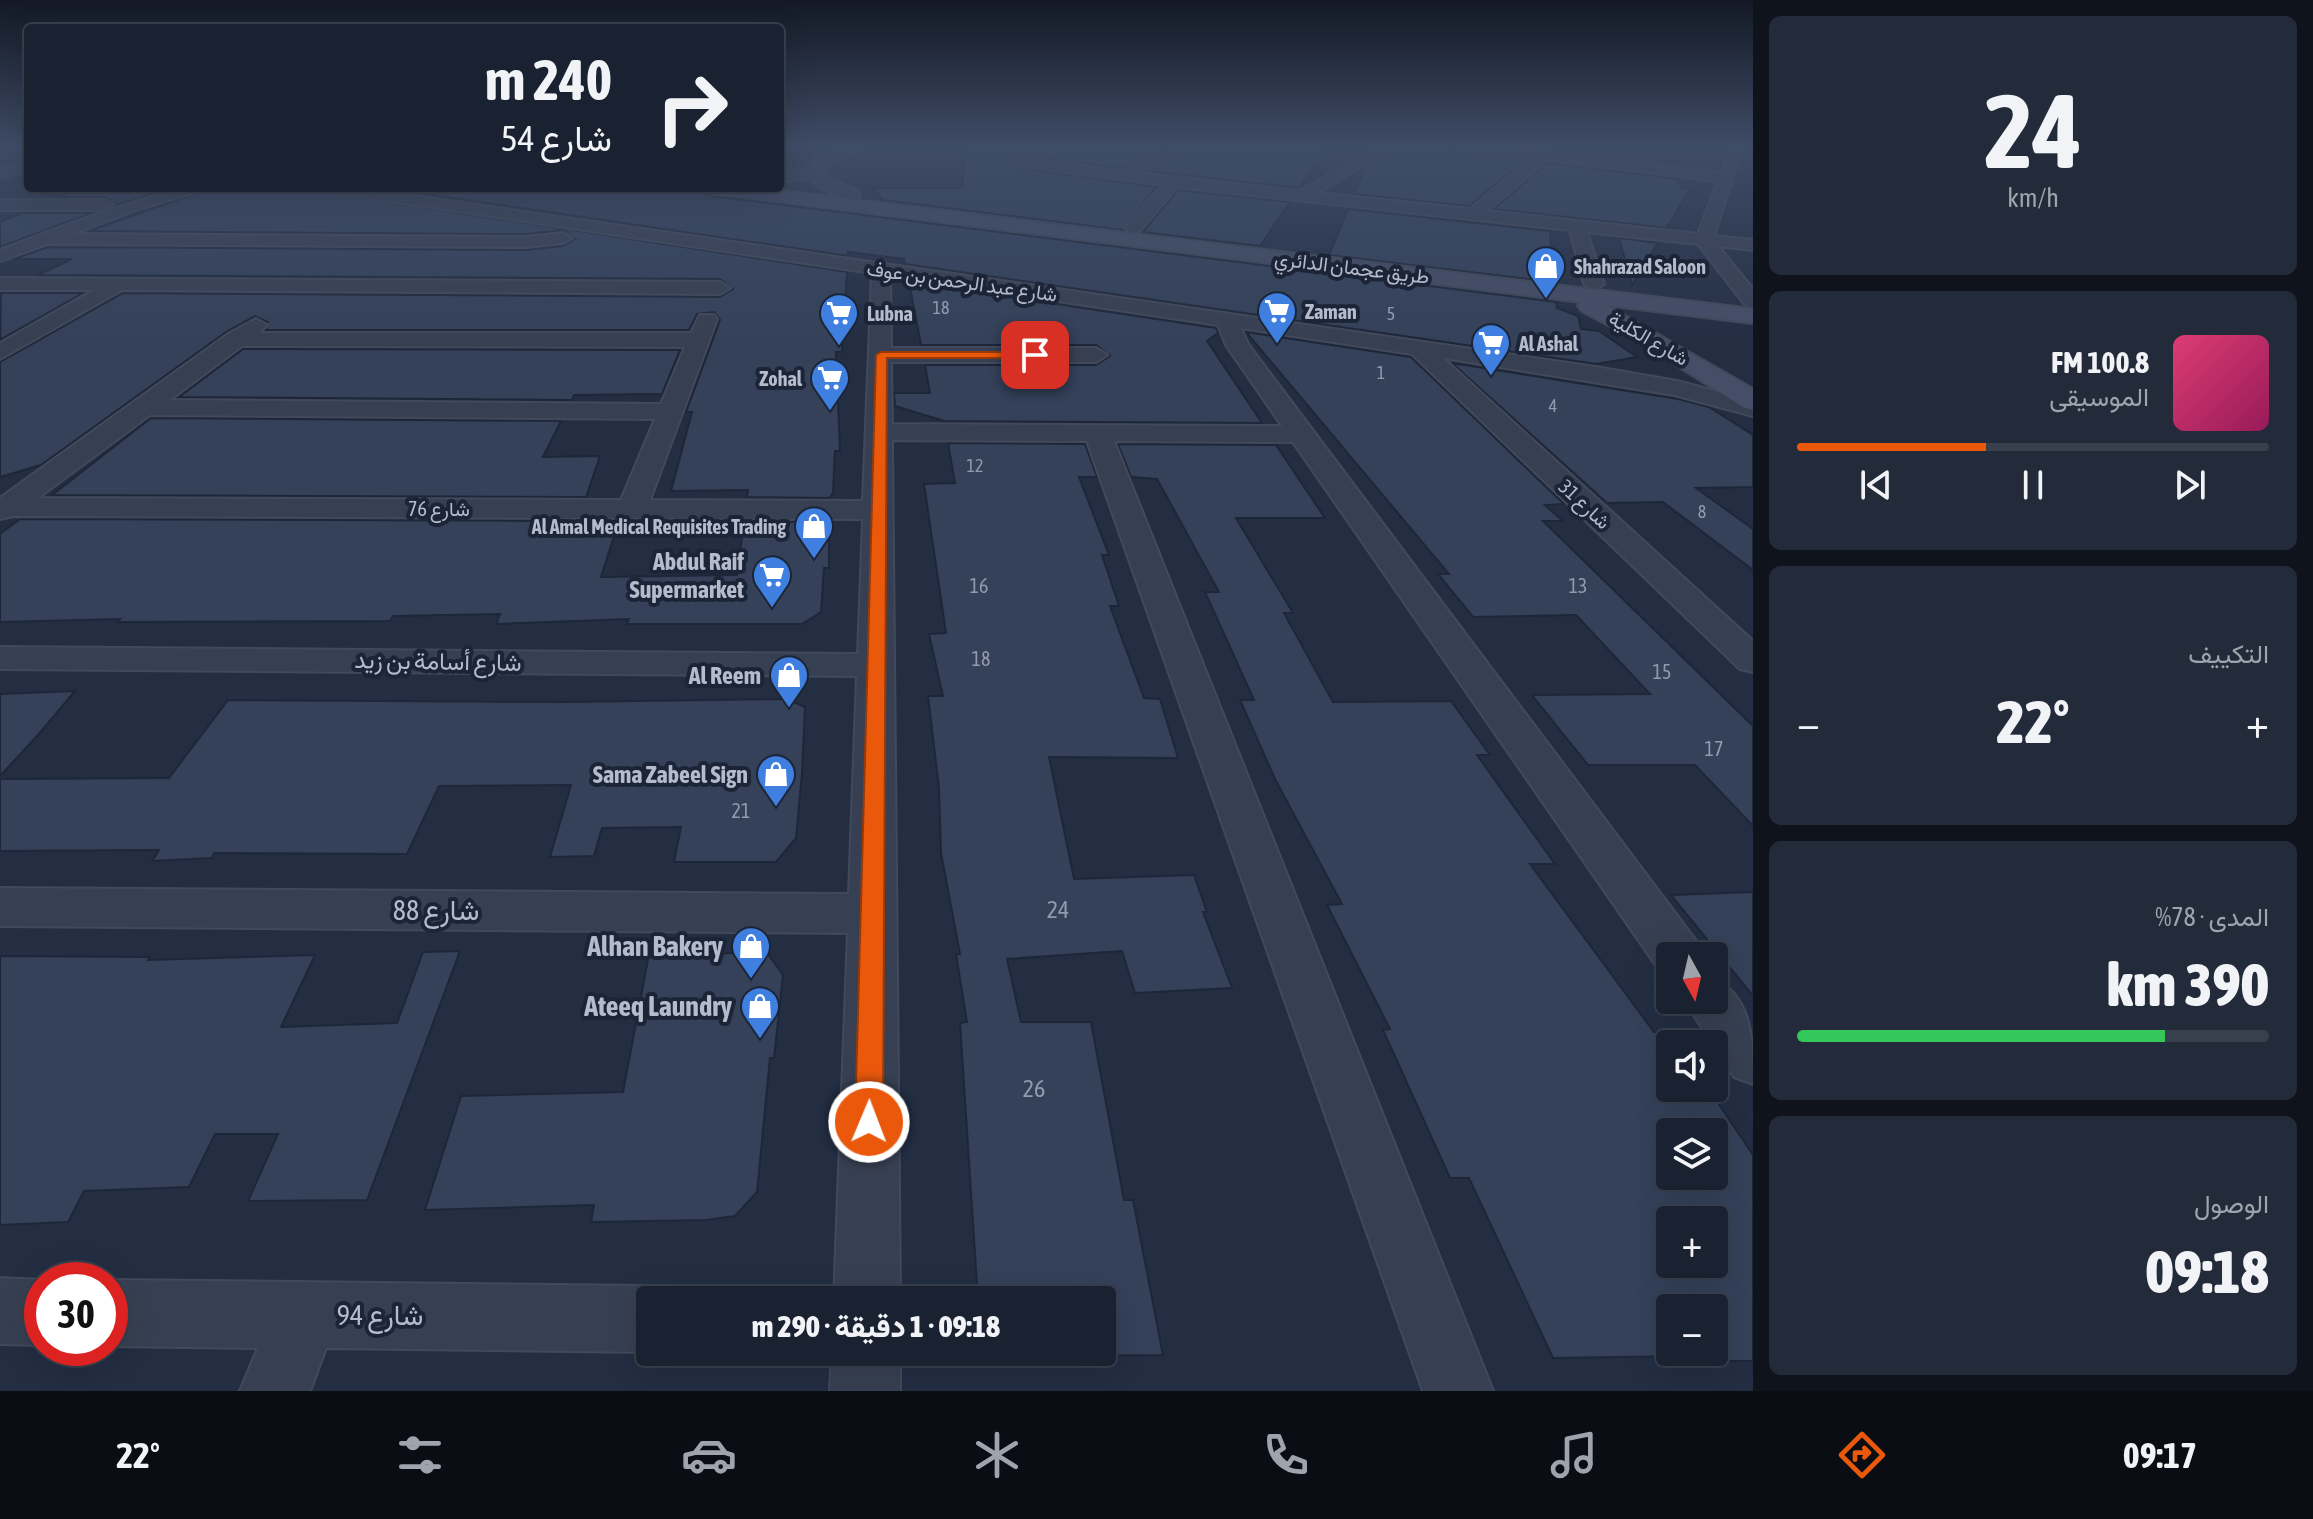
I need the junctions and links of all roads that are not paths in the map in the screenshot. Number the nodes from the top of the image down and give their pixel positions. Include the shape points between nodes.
1 (121, 210) edge
2 (476, 210) edge
3 (889, 210) edge
4 (980, 210) edge
5 (1149, 210) edge
6 (1444, 210) edge
7 (1479, 210) edge
8 (1718, 210) edge
9 (1475, 213) junction
10 (1577, 225) junction
11 (599, 228) junction
12 (1133, 228) junction
13 (42, 239) junction
14 (1704, 240) junction
15 (1753, 245) edge
16 (741, 248) junction
17 (0, 256) edge
18 (881, 269) junction
19 (0, 284) edge
20 (1594, 284) junction
21 (118, 285) junction
22 (309, 286) junction
23 (720, 288) junction
24 (1538, 290) junction
25 (1753, 302) edge
26 (1716, 312) junction
27 (1753, 316) edge
28 (1226, 319) junction
29 (1691, 328) junction
30 (1651, 338) junction
31 (236, 339) junction
32 (699, 340) junction
33 (1418, 347) junction
34 (0, 352) edge
35 (881, 355) junction
36 (1096, 355) dead end
37 (1682, 356) junction
38 (1596, 374) junction
39 (1753, 374) edge
40 (1753, 401) edge
41 (144, 407) junction
42 (1753, 409) edge
43 (671, 412) junction
44 (881, 432) junction
45 (1098, 434) junction
46 (1301, 434) junction
47 (3, 509) edge
48 (632, 509) junction
49 (878, 510) junction
50 (0, 658) edge
51 (1753, 661) edge
52 (875, 665) junction
53 (0, 907) edge
54 (872, 914) junction
55 (1668, 942) edge
56 (1720, 1014) edge
57 (1753, 1059) edge
58 (867, 1286) edge
59 (0, 1311) edge
60 (24, 1312) edge
61 (128, 1313) edge
62 (305, 1315) junction
63 (636, 1319) edge
64 (866, 1366) edge
65 (275, 1391) edge
66 (865, 1391) edge
67 (1458, 1391) edge

1 - 13 street
2 - 11 street, شارع عبد الرحمن بن عوف
3 - 24 main road, طريق عجمان الدائري
4 - 12 main road, طريق عجمان الدائري
5 - 12 street
6 - 9 street
7 - 9 street
8 - 14 street
9 - 10 street
10 - 14 street
10 - 20 street
11 - 13 street via 526,242
11 - 16 street, شارع عبد الرحمن بن عوف
12 - 20 main road, طريق عجمان الدائري
13 - 17 street
14 - 15 street
14 - 25 street
16 - 18 street, شارع عبد الرحمن بن عوف
16 - 23 street
18 - 28 street, شارع عبد الرحمن بن عوف
18 - 35 street
19 - 21 street
20 - 25 main road, طريق عجمان الدائري
21 - 22 street
21 - 34 street
22 - 23 street
22 - 31 street
23 - 32 street
24 - 26 main road, طريق عجمان الدائري
24 - 30 main road, شارع الكلية via 1593,307
26 - 27 main road, طريق عجمان الدائري
26 - 29 main road, شارع الكلية
28 - 33 street, شارع عبد الرحمن بن عوف
28 - 46 street via 1237,345
29 - 30 main road via 1631,317
29 - 39 main road, شارع الكلية via 1703,344
30 - 37 main road, شارع الكلية
31 - 32 street
31 - 41 street
32 - 43 street
33 - 38 street, شارع عبد الرحمن بن عوف
33 - 51 street, شارع 31
35 - 36 street
35 - 44 street
37 - 38 street, شارع عبد الرحمن بن عوف via 1674,367 1653,374
37 - 40 main road, شارع الكلية
38 - 42 street, شارع عبد الرحمن بن عوف
41 - 43 street
41 - 47 street
43 - 48 street
44 - 45 street
44 - 49 street
45 - 46 street
45 - 67 street
46 - 55 street
47 - 48 street, شارع 76
48 - 49 street, شارع 76
49 - 52 street
50 - 52 street, شارع أسامة بن زيد
52 - 54 street
53 - 54 street, شارع 88
54 - 58 street
56 - 57 street
59 - 60 street
61 - 62 street, شارع 94
62 - 63 street, شارع 94
62 - 65 street
64 - 66 street

